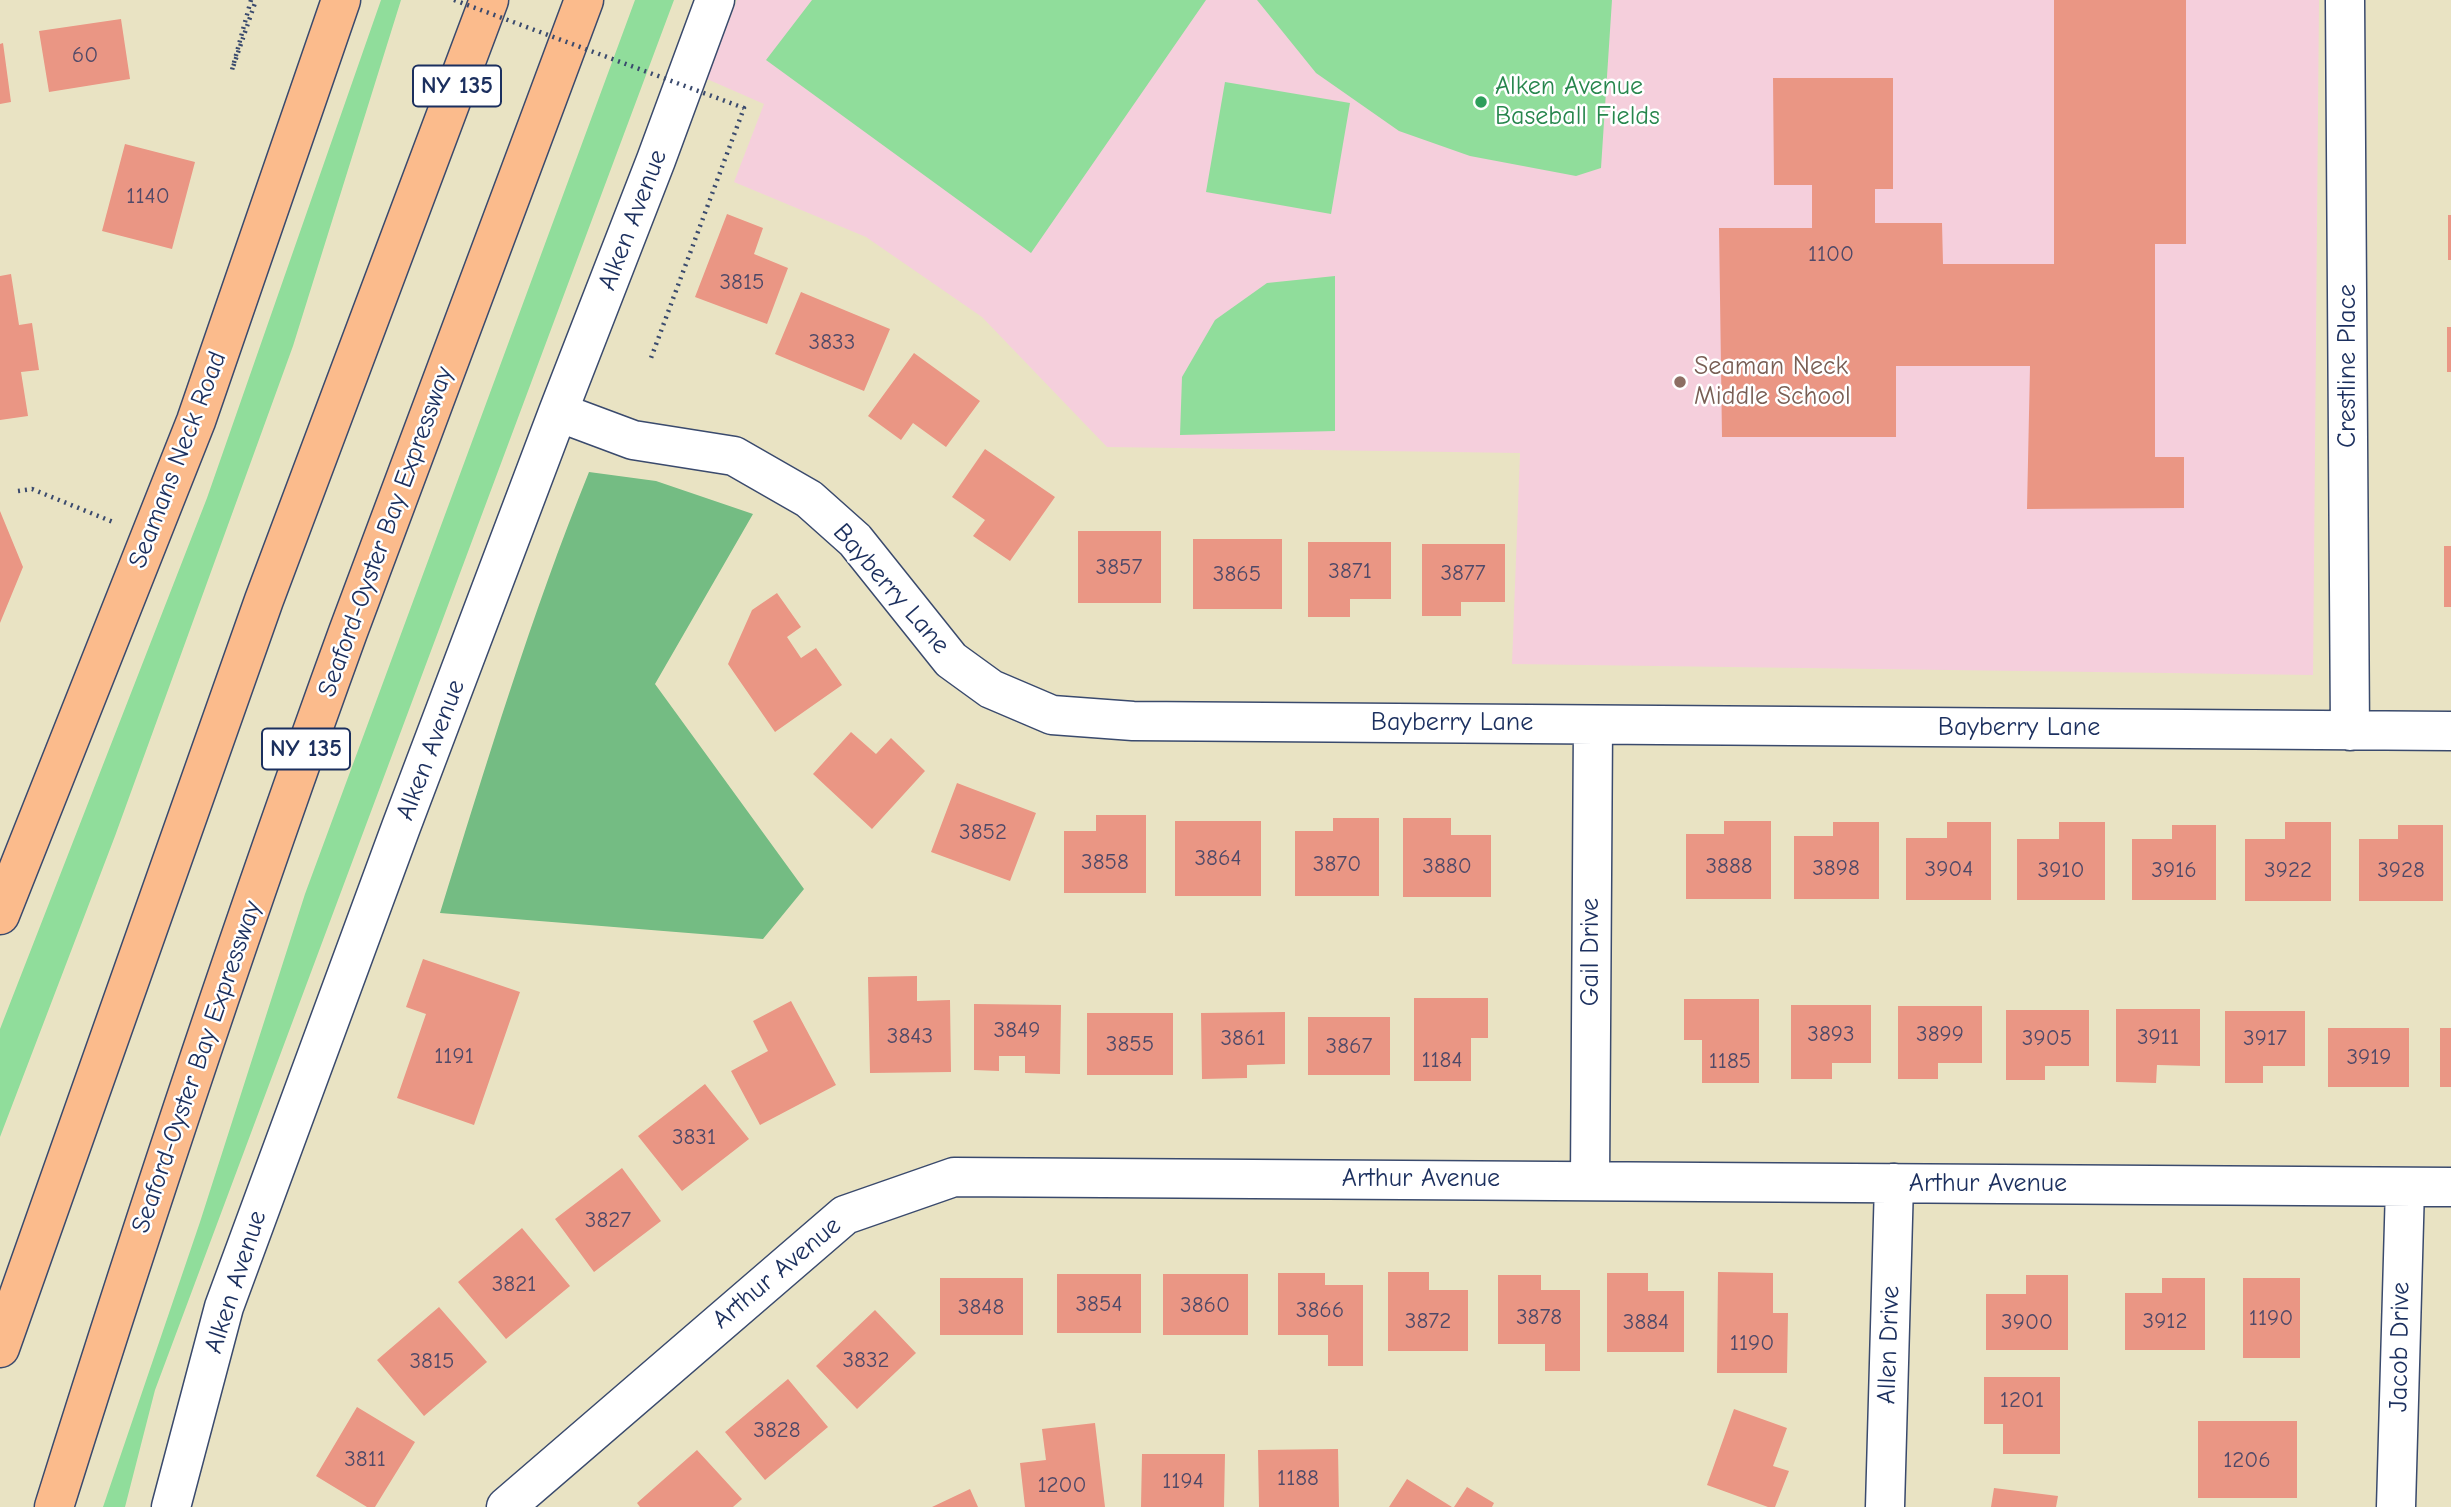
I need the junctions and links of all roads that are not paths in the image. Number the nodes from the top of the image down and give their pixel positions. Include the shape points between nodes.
1 (341, 0) edge
2 (489, 0) edge
3 (584, 0) edge
4 (715, 0) edge
5 (2345, 0) edge
6 (558, 412) junction
7 (1593, 724) junction
8 (2350, 731) junction
9 (2451, 731) edge
10 (0, 915) edge
11 (1590, 1180) junction
12 (1894, 1183) junction
13 (2405, 1187) junction
14 (2451, 1187) edge
15 (0, 1348) edge
16 (54, 1507) edge
17 (171, 1507) edge
18 (506, 1507) edge
19 (1885, 1507) edge
20 (2396, 1507) edge

1 - 10 main road, Seamans Neck Road via 196,421
2 - 15 main road, NY 135 via 264,600
3 - 16 main road, Seaford-Oyster Bay Expressway / NY 135 via 348,631 239,941
4 - 6 street, Alken Avenue
5 - 8 street, Crestline Place
6 - 7 street, Bayberry Lane via 633,440 734,456 808,499 855,540 951,660 991,689 1052,715 1133,721
6 - 17 street, Alken Avenue via 224,1307
7 - 8 street, Bayberry Lane
7 - 11 street, Gail Drive
8 - 9 street, Bayberry Lane
11 - 12 street, Arthur Avenue
11 - 18 street, Arthur Avenue via 954,1177 845,1214
12 - 13 street, Arthur Avenue
12 - 19 street, Allen Drive
13 - 14 street, Arthur Avenue
13 - 20 street, Jacob Drive

